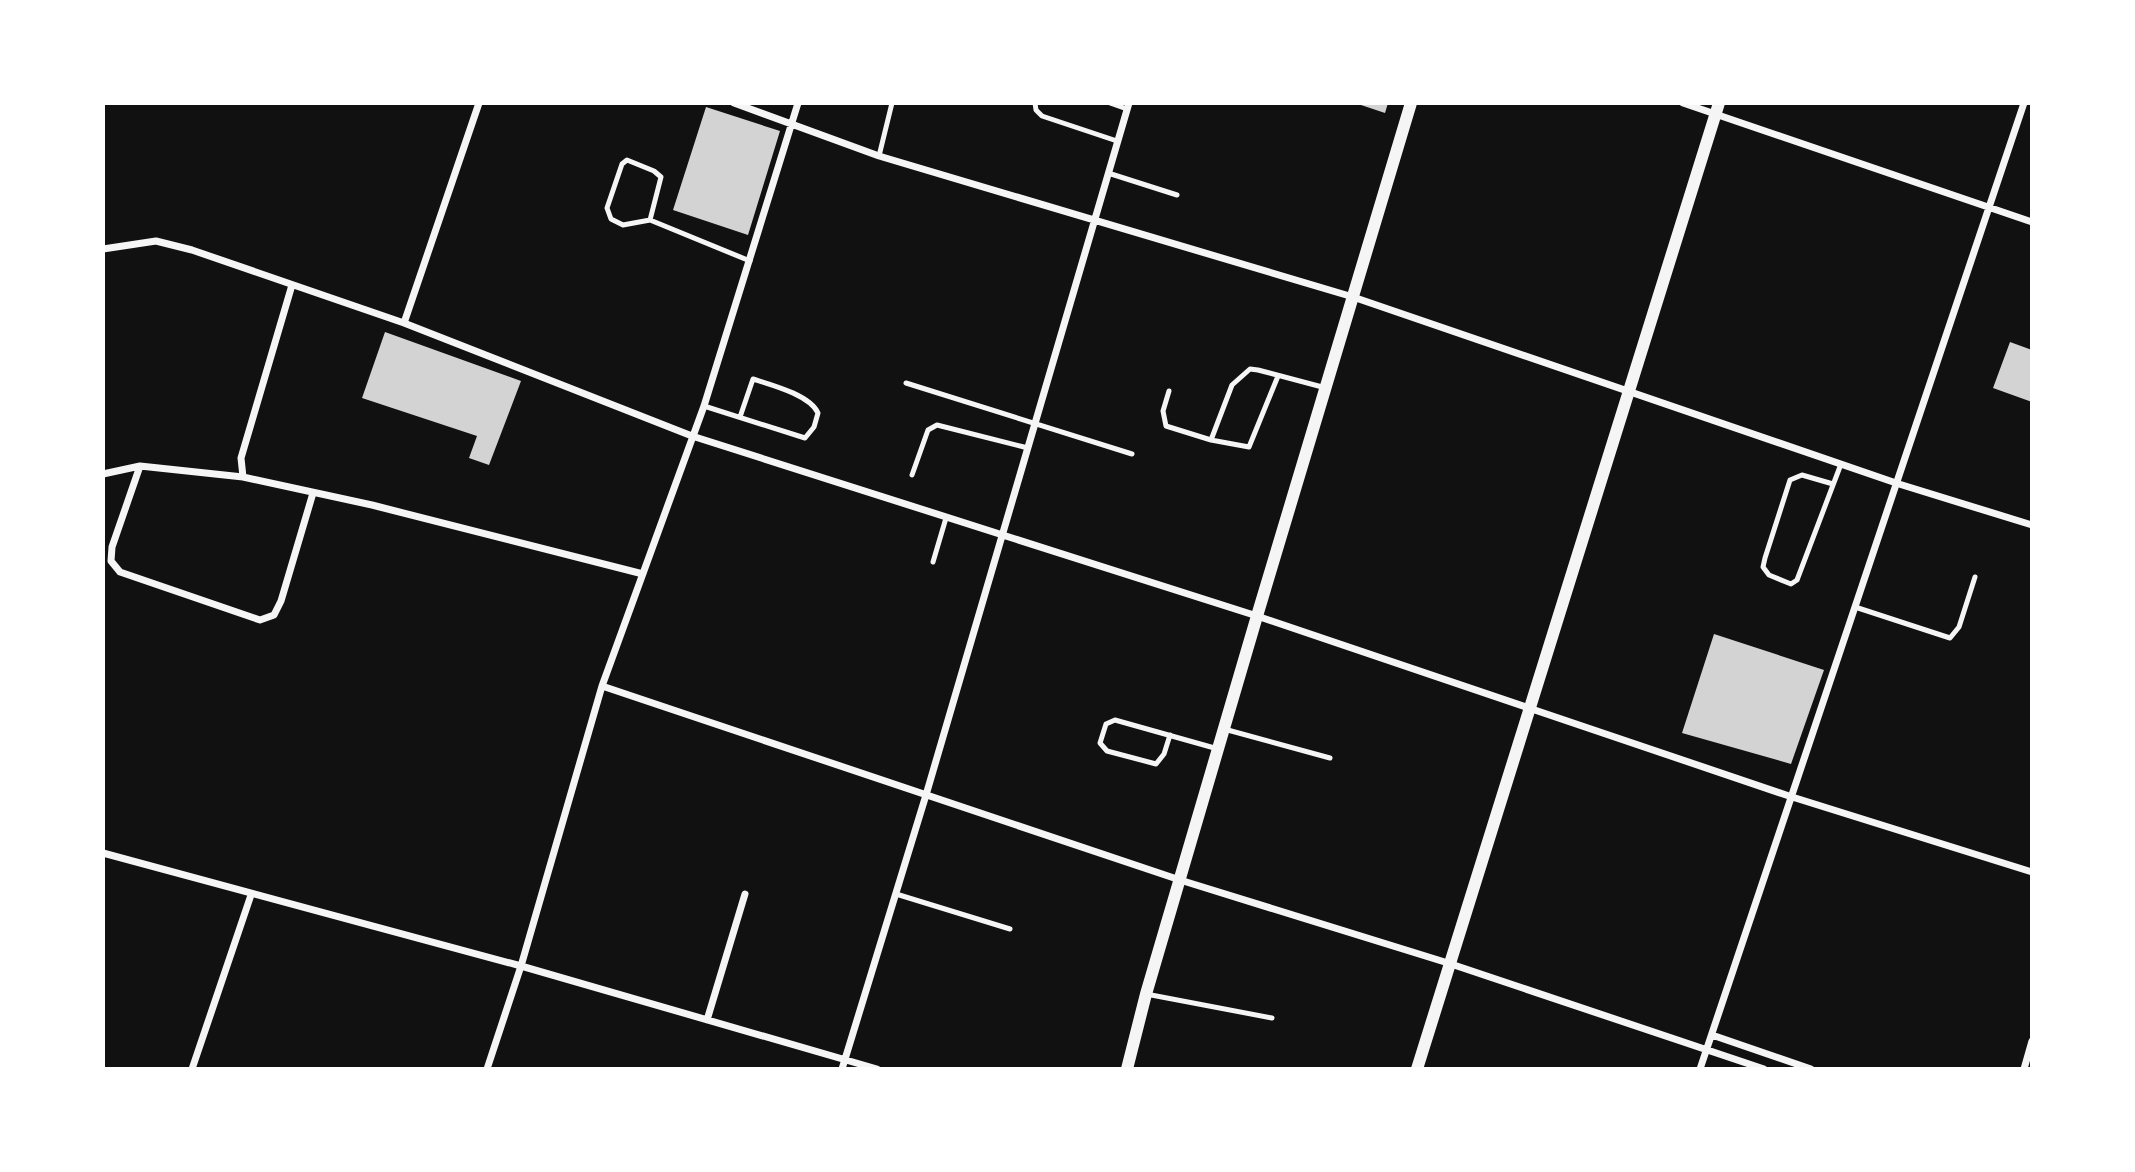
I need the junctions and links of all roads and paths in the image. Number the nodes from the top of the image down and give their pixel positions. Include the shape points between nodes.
1 (479, 103) edge
2 (734, 103) edge
3 (798, 103) edge
4 (892, 103) edge
5 (1035, 103) edge
6 (1110, 103) edge
7 (1411, 103) edge
8 (1683, 103) edge
9 (2024, 103) edge
10 (1128, 106) edge
11 (1718, 109) edge
12 (792, 123) junction
13 (1117, 141) junction
14 (879, 156) junction
15 (1108, 173) junction
16 (1177, 195) dead end
17 (1990, 208) junction
18 (1096, 219) junction
19 (650, 220) junction
20 (2032, 222) edge
21 (103, 249) edge
22 (750, 261) junction
23 (292, 285) junction
24 (1353, 297) junction
25 (404, 323) junction
26 (1278, 376) junction
27 (906, 383) dead end
28 (1326, 388) junction
29 (1169, 391) dead end
30 (1630, 392) junction
31 (704, 406) junction
32 (740, 417) junction
33 (1035, 424) junction
34 (692, 436) junction
35 (1211, 440) junction
36 (1028, 448) junction
37 (1132, 454) dead end
38 (1841, 464) junction
39 (140, 466) junction
40 (103, 474) edge
41 (912, 475) dead end
42 (243, 477) junction
43 (1833, 484) junction
44 (1899, 484) junction
45 (313, 493) junction
46 (946, 518) junction
47 (2032, 525) edge
48 (1002, 536) junction
49 (933, 562) dead end
50 (643, 574) junction
51 (1975, 577) dead end
52 (1855, 607) junction
53 (1256, 616) junction
54 (602, 686) junction
55 (1528, 705) junction
56 (1224, 729) junction
57 (1170, 735) junction
58 (1218, 749) junction
59 (1330, 758) dead end
60 (926, 795) junction
61 (1788, 796) junction
62 (103, 853) edge
63 (2032, 872) edge
64 (1180, 880) junction
65 (745, 894) dead end
66 (896, 894) junction
67 (251, 895) junction
68 (1010, 929) dead end
69 (1448, 963) junction
70 (521, 966) junction
71 (1146, 994) junction
72 (1272, 1018) dead end
73 (707, 1020) junction
74 (1712, 1035) junction
75 (2032, 1041) edge
76 (1706, 1049) junction
77 (845, 1059) junction
78 (192, 1069) edge
79 (487, 1069) edge
80 (842, 1069) edge
81 (877, 1069) edge
82 (1127, 1069) edge
83 (1416, 1069) edge
84 (1700, 1069) edge
85 (1764, 1069) edge
86 (1811, 1069) edge
87 (2024, 1069) edge

1 - 25 street
2 - 12 street
3 - 12 street
4 - 14 lane
5 - 13 lane via 1042,116
6 - 10 lane
7 - 24 street
8 - 11 street
9 - 17 street
10 - 13 street
11 - 17 street
11 - 30 street
12 - 14 street
12 - 22 street
13 - 15 street
14 - 18 street
15 - 16 lane
15 - 18 street
17 - 20 street
17 - 44 street
18 - 24 street
18 - 33 street
19 - 19 lane via 661,177 627,160 608,215 623,225
19 - 22 lane
21 - 23 street via 156,242
22 - 31 street
23 - 25 street
23 - 42 street via 241,458
24 - 28 street
24 - 30 street
25 - 34 street
26 - 28 lane
26 - 35 lane via 1250,369 1242,375 1233,385
26 - 35 lane via 1249,447
27 - 33 lane
28 - 53 street
29 - 35 lane via 1163,411 1166,426
30 - 38 street
30 - 55 street
31 - 32 lane
31 - 34 street
32 - 32 lane via 804,438 818,413 807,400 753,379
33 - 36 street
33 - 37 lane
34 - 46 street
34 - 50 street
36 - 41 lane via 937,425 928,430
36 - 48 street
38 - 43 lane
38 - 44 street
39 - 40 street
39 - 42 street
39 - 45 street via 111,561 120,572 260,620 274,615 281,601
42 - 45 street
43 - 43 lane via 1795,583 1769,575 1763,567 1790,480 1802,475
44 - 47 street
44 - 52 street
45 - 50 street
46 - 48 street
46 - 49 lane
48 - 53 street
48 - 60 street
50 - 54 street
51 - 52 lane via 1959,627 1950,638
52 - 61 street
53 - 55 street
53 - 56 street
54 - 60 street
54 - 70 street
55 - 61 street
55 - 69 street
56 - 58 street
56 - 59 lane
57 - 57 lane via 1115,720 1106,724 1100,743 1107,751 1156,764
57 - 58 lane
58 - 64 street
60 - 64 street
60 - 66 street
61 - 63 street
61 - 74 street
62 - 67 street
64 - 69 street
64 - 71 street
65 - 73 street
66 - 68 lane
66 - 77 street
67 - 70 street
67 - 78 street
69 - 76 street
69 - 83 street
70 - 73 street
70 - 79 street
71 - 72 lane
71 - 82 street
73 - 77 street
74 - 76 street
74 - 86 street
75 - 87 street
76 - 84 street
76 - 85 street
77 - 80 street
77 - 81 street

